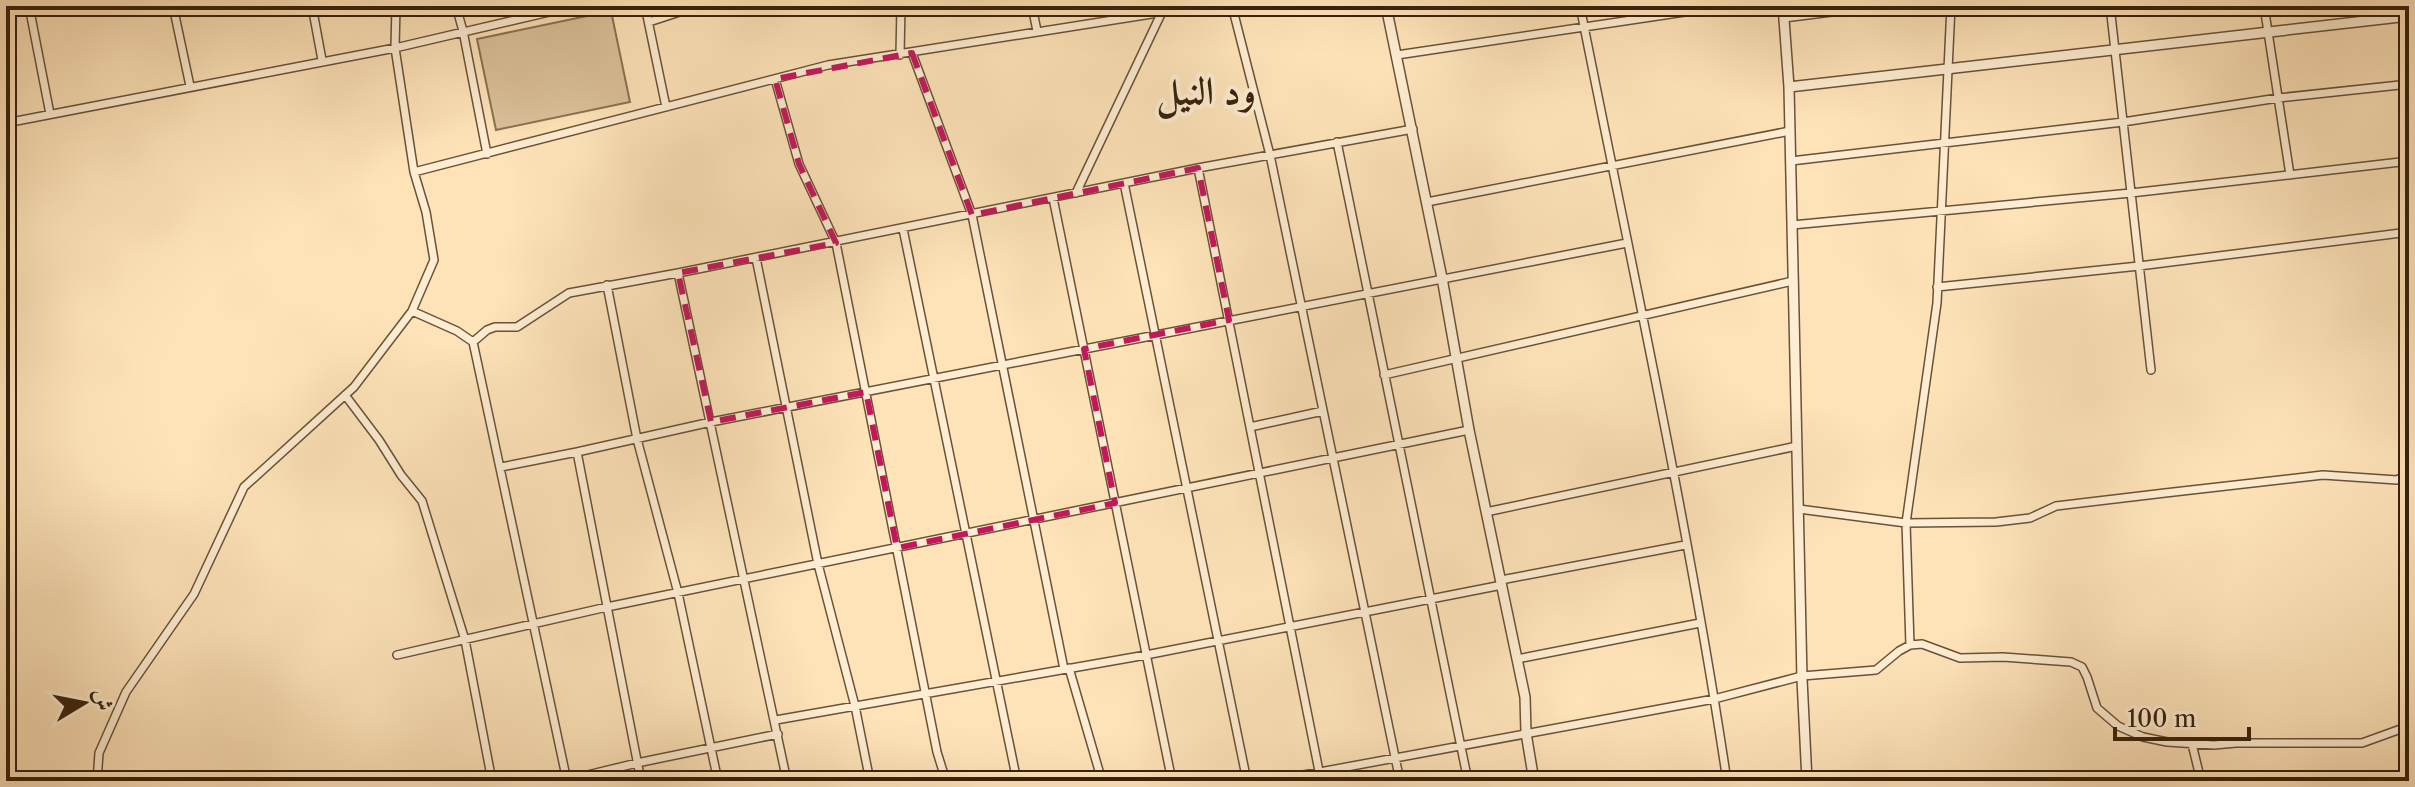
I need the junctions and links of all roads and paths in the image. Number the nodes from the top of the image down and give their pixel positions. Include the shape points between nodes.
1 (29, 6) edge
2 (173, 6) edge
3 (312, 6) edge
4 (396, 6) edge
5 (456, 6) edge
6 (532, 6) edge
7 (575, 6) edge
8 (645, 6) edge
9 (698, 6) edge
10 (901, 6) edge
11 (1032, 6) edge
12 (1202, 6) edge
13 (1232, 6) edge
14 (1386, 6) edge
15 (1580, 6) edge
16 (1725, 6) edge
17 (1783, 6) edge
18 (1879, 6) edge
19 (1951, 6) edge
20 (2110, 6) edge
21 (2264, 6) edge
22 (1161, 10) edge
23 (534, 15) junction
24 (2409, 16) edge
25 (1784, 18) junction
26 (649, 22) junction
27 (1584, 28) junction
28 (463, 31) junction
29 (1037, 31) junction
30 (2267, 32) junction
31 (395, 48) junction
32 (2115, 49) junction
33 (912, 53) junction
34 (900, 55) junction
35 (1397, 55) junction
36 (322, 60) junction
37 (1948, 68) junction
38 (775, 79) junction
39 (2409, 84) edge
40 (190, 86) junction
41 (1789, 87) junction
42 (2278, 98) junction
43 (666, 107) junction
44 (50, 114) junction
45 (2123, 122) junction
46 (6, 123) edge
47 (1413, 129) junction
48 (1790, 131) junction
49 (1337, 142) junction
50 (1944, 143) junction
51 (487, 154) junction
52 (1270, 155) junction
53 (1791, 161) junction
54 (2409, 161) edge
55 (1612, 166) junction
56 (1198, 168) junction
57 (414, 172) junction
58 (2290, 175) junction
59 (1124, 183) junction
60 (1076, 193) junction
61 (2131, 193) junction
62 (1053, 198) junction
63 (1427, 202) junction
64 (1941, 211) junction
65 (972, 215) junction
66 (1792, 225) junction
67 (903, 229) junction
68 (2409, 232) edge
69 (836, 243) junction
70 (1627, 243) junction
71 (756, 258) junction
72 (2139, 266) junction
73 (678, 273) junction
74 (1442, 278) junction
75 (1793, 281) junction
76 (607, 285) junction
77 (1937, 287) junction
78 (1367, 292) junction
79 (1301, 306) junction
80 (412, 311) junction
81 (1642, 316) junction
82 (1229, 320) junction
83 (1155, 335) junction
84 (473, 342) junction
85 (1084, 349) junction
86 (1456, 359) junction
87 (1002, 365) junction
88 (2151, 370) dead end
89 (1384, 375) junction
90 (934, 379) junction
91 (866, 392) junction
92 (345, 395) junction
93 (786, 407) junction
94 (1323, 411) junction
95 (711, 422) junction
96 (1250, 427) junction
97 (1469, 430) junction
98 (637, 439) junction
99 (1398, 445) junction
100 (1797, 446) junction
101 (577, 452) junction
102 (1333, 458) junction
103 (501, 467) junction
104 (1672, 472) junction
105 (1259, 473) junction
106 (2409, 473) edge
107 (1187, 488) junction
108 (1115, 503) junction
109 (1799, 509) junction
110 (1486, 512) junction
111 (1034, 520) junction
112 (1906, 523) junction
113 (966, 534) junction
114 (1685, 545) junction
115 (897, 548) junction
116 (818, 564) junction
117 (744, 580) junction
118 (1502, 583) junction
119 (678, 593) junction
120 (1429, 600) junction
121 (607, 607) junction
122 (1365, 612) junction
123 (1700, 623) junction
124 (533, 624) junction
125 (1290, 627) junction
126 (465, 640) junction
127 (1218, 641) junction
128 (1910, 645) junction
129 (397, 655) dead end
130 (1146, 655) junction
131 (1517, 659) junction
132 (1066, 669) junction
133 (1802, 676) junction
134 (997, 681) junction
135 (927, 694) junction
136 (1714, 699) junction
137 (855, 706) junction
138 (776, 720) junction
139 (2409, 726) edge
140 (1526, 733) junction
141 (778, 734) junction
142 (2192, 744) junction
143 (1460, 745) junction
144 (711, 748) junction
145 (1395, 757) junction
146 (637, 763) junction
147 (1319, 771) junction
148 (567, 780) edge
149 (97, 781) edge
150 (492, 781) edge
151 (641, 781) edge
152 (718, 781) edge
153 (787, 781) edge
154 (870, 781) edge
155 (946, 781) edge
156 (1017, 781) edge
157 (1102, 781) edge
158 (1172, 781) edge
159 (1247, 781) edge
160 (1271, 781) edge
161 (1321, 781) edge
162 (1400, 781) edge
163 (1468, 781) edge
164 (1534, 781) edge
165 (1727, 781) edge
166 (1807, 781) edge
167 (2201, 781) edge

1 - 44 street
2 - 40 street
3 - 36 street
4 - 31 street
5 - 28 street
6 - 23 street
7 - 23 street
8 - 26 street
9 - 26 street
10 - 34 street
11 - 29 street
12 - 22 street
13 - 52 street
14 - 35 street
15 - 27 street
16 - 27 street
17 - 25 street
18 - 25 street
19 - 37 street
20 - 32 street
21 - 30 street
22 - 29 street
22 - 60 street
23 - 28 street
24 - 30 street
25 - 41 street
26 - 43 street
27 - 35 street
27 - 55 street
28 - 31 street
28 - 51 street
29 - 33 street
30 - 32 street
30 - 42 street
31 - 36 street
31 - 57 street
32 - 37 street
32 - 45 street
33 - 34 street
33 - 65 street
34 - 38 street
35 - 47 street
36 - 40 street
37 - 41 street
37 - 50 street
38 - 43 street
38 - 69 street via 799,164
39 - 42 street
40 - 44 street
41 - 48 street
42 - 45 street
42 - 58 street
43 - 51 street
44 - 46 street
45 - 50 street
45 - 61 street
47 - 49 street
47 - 63 street
48 - 53 street
48 - 55 street
49 - 52 street
49 - 78 street
50 - 53 street
50 - 64 street
51 - 57 street
52 - 56 street
52 - 79 street
53 - 66 street
54 - 58 street
55 - 63 street
55 - 70 street
56 - 59 street
56 - 82 street
57 - 80 street via 434,260
58 - 61 street
59 - 60 street
59 - 83 street
60 - 62 street
61 - 64 street
61 - 72 street
62 - 65 street
62 - 85 street
63 - 74 street
64 - 66 street
64 - 77 street
65 - 67 street
65 - 87 street
66 - 75 street
67 - 69 street
67 - 90 street
68 - 72 street
69 - 71 street
69 - 91 street
70 - 74 street
70 - 81 street
71 - 73 street
71 - 93 street
72 - 77 street
72 - 88 street
73 - 76 street
73 - 95 street
74 - 78 street
74 - 86 street
75 - 81 street
75 - 100 street
76 - 84 street via 569,293 517,327 495,327
76 - 98 street
77 - 112 street
78 - 79 street
78 - 89 street
79 - 82 street
79 - 94 street
80 - 84 street
80 - 92 street
81 - 86 street
81 - 104 street
82 - 83 street
82 - 96 street
83 - 85 street
83 - 107 street
84 - 103 street
85 - 87 street
85 - 108 street
86 - 89 street
86 - 97 street
87 - 90 street
87 - 111 street
89 - 99 street
90 - 91 street
90 - 113 street
91 - 93 street
91 - 115 street
92 - 126 street via 422,501
92 - 149 street via 244,487 194,594 126,692 99,753
93 - 95 street
93 - 116 street
94 - 96 street
94 - 102 street
95 - 98 street
95 - 117 street
96 - 105 street
97 - 99 street
97 - 110 street
98 - 101 street
98 - 119 street
99 - 102 street
99 - 120 street
100 - 104 street
100 - 109 street
101 - 103 street
101 - 121 street
102 - 105 street
102 - 122 street
103 - 124 street
104 - 110 street
104 - 114 street
105 - 107 street
105 - 125 street
106 - 112 street via 2397,480 2323,475 2149,494 2056,506 2030,518 1996,522
107 - 108 street
107 - 127 street
108 - 111 street
108 - 130 street
109 - 112 street
109 - 133 street
110 - 118 street
111 - 113 street
111 - 132 street
112 - 128 street
113 - 115 street
113 - 134 street
114 - 118 street
114 - 123 street
115 - 116 street
115 - 135 street
116 - 117 street
116 - 137 street
117 - 119 street
117 - 138 street
118 - 120 street
118 - 131 street
119 - 121 street
119 - 144 street
120 - 122 street
120 - 143 street
121 - 124 street
121 - 146 street
122 - 125 street
122 - 145 street
123 - 131 street
123 - 136 street
124 - 126 street
124 - 148 street
125 - 127 street
125 - 147 street
126 - 129 street
126 - 150 street
127 - 130 street
127 - 159 street
128 - 133 street via 1876,670
128 - 142 street via 1960,658 2071,662 2082,667 2097,708 2118,726 2143,737
130 - 132 street
130 - 158 street
131 - 140 street
132 - 134 street
132 - 157 street
133 - 136 street
133 - 166 street
134 - 135 street
134 - 156 street
135 - 137 street
135 - 155 street
136 - 140 street
136 - 165 street
137 - 138 street
137 - 154 street
138 - 141 street
139 - 142 street via 2362,743
140 - 143 street
140 - 164 street
141 - 144 street
141 - 153 street
142 - 167 street
143 - 145 street
143 - 163 street
144 - 146 street
144 - 152 street
145 - 147 street
145 - 162 street
146 - 148 street
146 - 151 street
147 - 160 street
147 - 161 street

